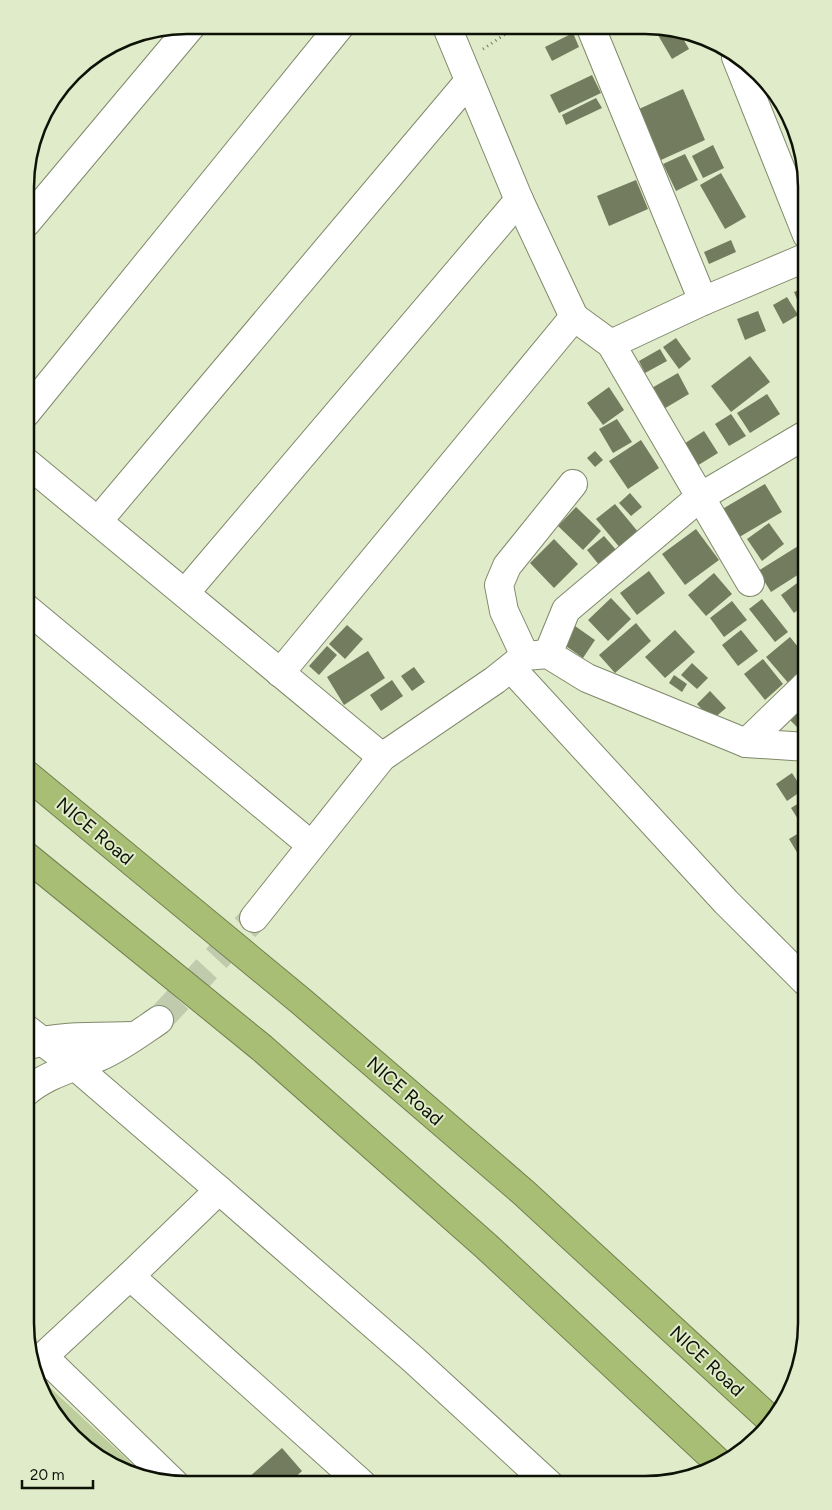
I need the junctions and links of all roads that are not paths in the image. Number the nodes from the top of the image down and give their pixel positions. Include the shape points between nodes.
1 (184, 34) edge
2 (334, 34) edge
3 (450, 34) edge
4 (593, 34) edge
5 (740, 68) edge
6 (466, 72) junction
7 (519, 200) junction
8 (34, 213) edge
9 (798, 213) edge
10 (798, 262) edge
11 (703, 301) junction
12 (574, 317) junction
13 (611, 344) junction
14 (34, 403) edge
15 (798, 439) edge
16 (34, 469) edge
17 (574, 484) dead end
18 (700, 498) junction
19 (98, 521) junction
20 (750, 582) dead end
21 (185, 593) junction
22 (34, 615) edge
23 (528, 659) junction
24 (280, 672) junction
25 (798, 693) edge
26 (746, 743) junction
27 (798, 746) edge
28 (382, 757) junction
29 (34, 781) edge
30 (311, 845) junction
31 (34, 863) edge
32 (254, 918) tunnel mouth
33 (798, 967) edge
34 (159, 1020) tunnel mouth
35 (136, 1036) junction
36 (34, 1039) edge
37 (34, 1041) edge
38 (75, 1066) junction
39 (34, 1086) edge
40 (219, 1190) junction
41 (130, 1276) junction
42 (39, 1361) edge
43 (40, 1364) edge
44 (767, 1416) edge
45 (715, 1459) edge
46 (164, 1474) edge
47 (353, 1476) edge
48 (540, 1476) edge

1 - 8 street
2 - 14 street
3 - 6 street
4 - 11 street
5 - 9 street
6 - 7 street
6 - 19 street
7 - 12 street
7 - 21 street
10 - 11 street
11 - 13 street
12 - 13 street
12 - 24 street
13 - 18 street
15 - 18 street
16 - 19 street
17 - 23 street via 507,566 499,585 504,611
18 - 20 street
18 - 23 street via 566,610
19 - 21 street
21 - 24 street
22 - 30 street
23 - 26 street via 587,678
23 - 28 street
23 - 33 street via 726,902
24 - 28 street
25 - 26 street
26 - 27 street
28 - 30 street
29 - 44 highway, NICE Road via 302,1002 523,1192
30 - 32 street
31 - 45 highway via 262,1048 486,1246
34 - 35 street
35 - 36 street
35 - 38 street via 100,1057
37 - 38 street
38 - 39 street
38 - 40 street
40 - 41 street
40 - 48 street via 414,1360
41 - 42 street
41 - 47 street
43 - 46 street

